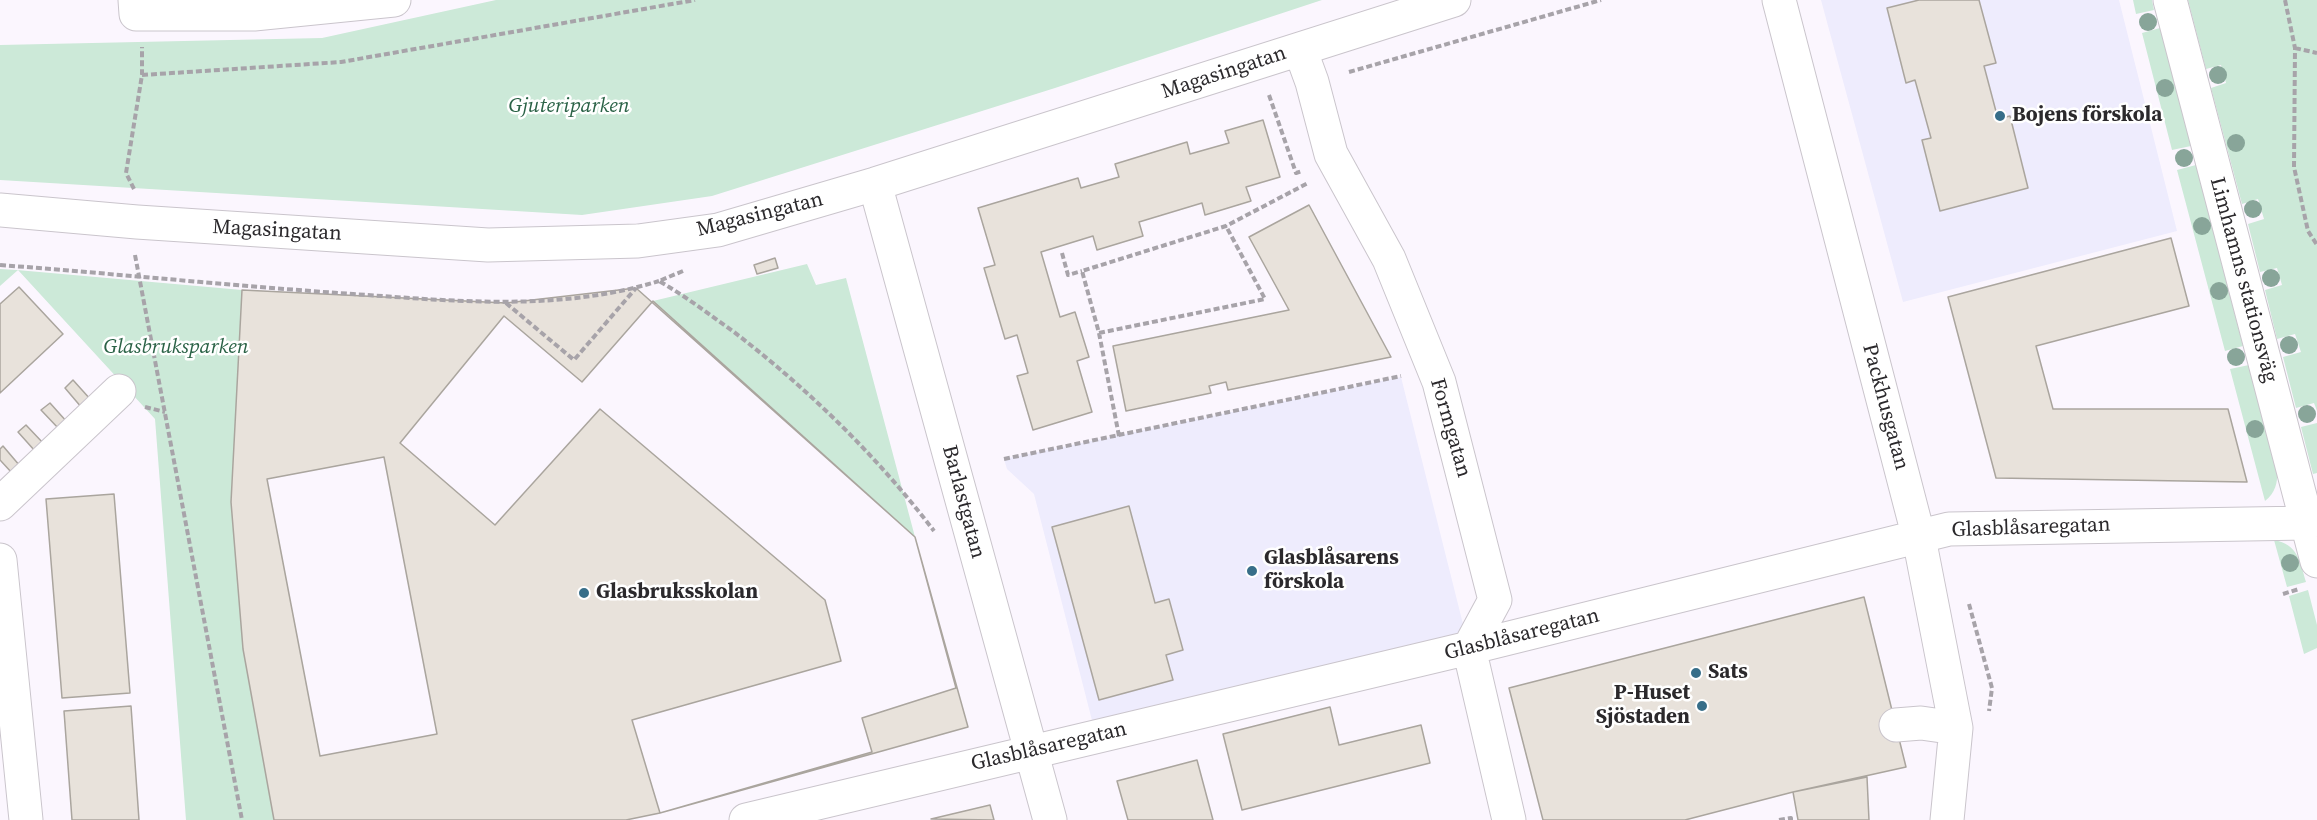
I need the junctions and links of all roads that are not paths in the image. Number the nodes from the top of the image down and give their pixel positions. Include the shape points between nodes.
1 (394, 0) edge
2 (1454, 0) edge
3 (1779, 0) edge
4 (2170, 0) edge
5 (136, 7) edge
6 (1300, 49) junction
7 (875, 184) junction
8 (0, 210) edge
9 (119, 391) dead end
10 (0, 504) edge
11 (2307, 524) junction
12 (1919, 538) junction
13 (0, 560) edge
14 (2317, 561) edge
15 (1469, 648) junction
16 (1896, 725) dead end
17 (1956, 728) junction
18 (1031, 752) junction
19 (868, 806) edge
20 (27, 820) edge
21 (746, 820) edge
22 (1050, 820) edge
23 (1509, 820) edge
24 (1947, 820) edge

1 - 5 street via 254,14
2 - 6 street, Magasingatan
3 - 12 street, Packhusgatan
4 - 11 street, Limhamns stationsväg
6 - 7 street, Magasingatan
6 - 15 street, Formgatan via 1331,154 1389,259 1439,382 1495,600
7 - 8 street, Magasingatan via 718,230 638,241 488,245 135,234
7 - 18 street, Barlastgatan
9 - 10 street
11 - 12 street, Glasblåsaregatan via 1949,529
11 - 14 street, Limhamns stationsväg
12 - 15 street, Glasblåsaregatan
12 - 17 street, Packhusgatan
13 - 20 street
15 - 18 street, Glasblåsaregatan
15 - 23 street
16 - 17 street via 1921,723
17 - 24 street, Packhusgatan
18 - 19 street, Glasblåsaregatan
18 - 22 street, Barlastgatan
19 - 21 street, Glasblåsaregatan

